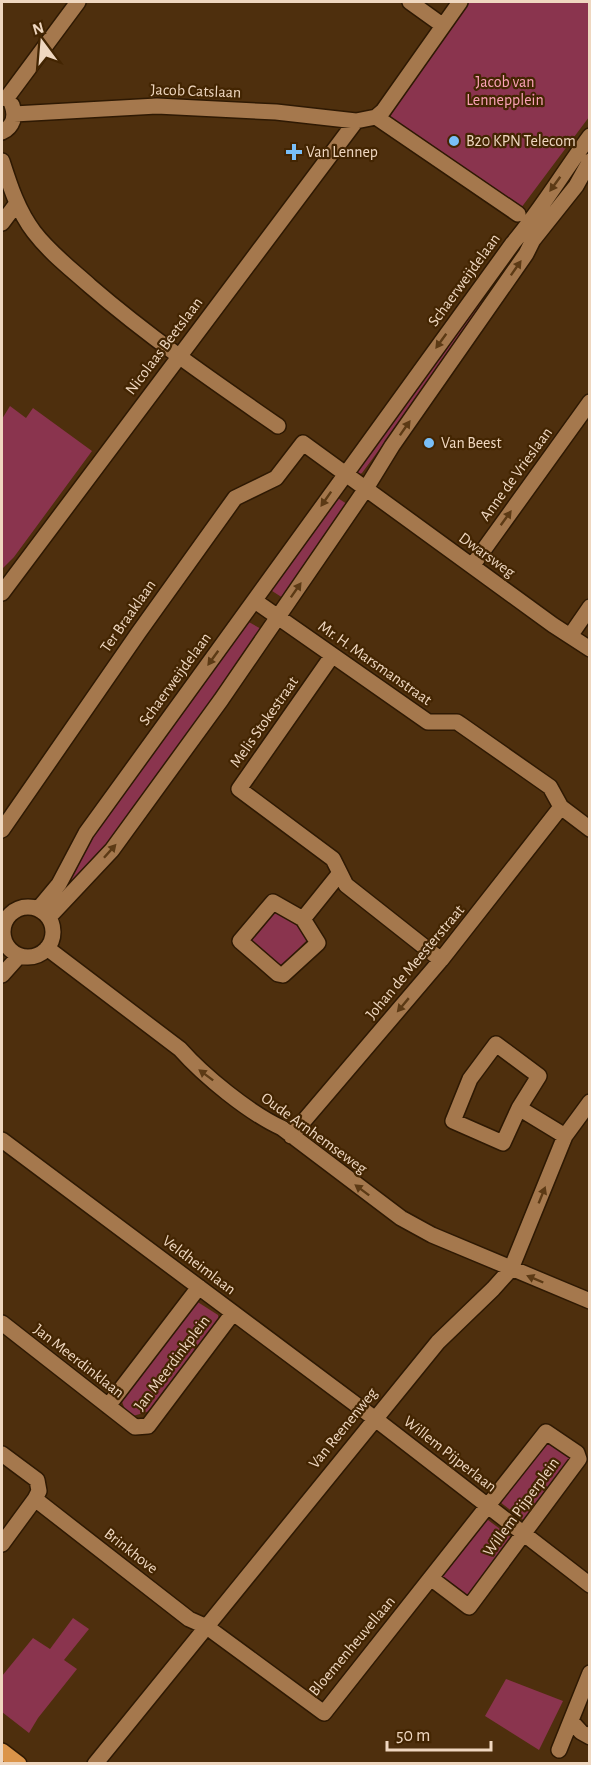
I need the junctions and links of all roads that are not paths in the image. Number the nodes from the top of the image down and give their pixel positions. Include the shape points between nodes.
1 (78, 2) edge
2 (410, 2) edge
3 (460, 2) edge
4 (442, 25) junction
5 (4, 98) edge
6 (14, 114) junction
7 (376, 117) junction
8 (356, 121) junction
9 (2, 132) edge
10 (590, 136) edge
11 (590, 161) edge
12 (2, 162) edge
13 (16, 203) junction
14 (518, 214) dead end
15 (2, 223) edge
16 (178, 356) junction
17 (590, 402) edge
18 (278, 426) dead end
19 (345, 473) junction
20 (365, 490) junction
21 (472, 566) junction
22 (2, 592) edge
23 (255, 601) junction
24 (590, 608) edge
25 (277, 617) junction
26 (570, 636) junction
27 (590, 649) edge
28 (332, 656) junction
29 (561, 807) junction
30 (590, 829) edge
31 (2, 830) edge
32 (340, 873) junction
33 (6, 907) edge
34 (44, 913) junction
35 (303, 919) junction
36 (4, 948) edge
37 (47, 948) junction
38 (19, 956) junction
39 (441, 960) junction
40 (2, 975) edge
41 (590, 1102) edge
42 (519, 1108) junction
43 (291, 1136) junction
44 (566, 1136) junction
45 (2, 1140) edge
46 (512, 1269) junction
47 (199, 1287) junction
48 (590, 1301) edge
49 (233, 1312) junction
50 (2, 1323) edge
51 (108, 1406) junction
52 (374, 1418) junction
53 (135, 1427) joint
54 (2, 1454) edge
55 (35, 1499) junction
56 (487, 1506) junction
57 (524, 1535) junction
58 (2, 1544) edge
59 (432, 1579) junction
60 (590, 1585) edge
61 (207, 1627) junction
62 (590, 1673) edge
63 (571, 1722) junction
64 (590, 1737) edge
65 (559, 1750) dead end
66 (2, 1751) edge
67 (19, 1764) edge
68 (95, 1764) edge

1 - 5 street
2 - 4 street
3 - 4 street
4 - 7 street
5 - 6 street
6 - 8 street, Jacob Catslaan via 157,106
6 - 9 street via 10,126
7 - 8 street, Jacob Catslaan
7 - 14 street
8 - 16 street, Nicolaas Beetslaan
10 -> 19 street, Schaerweijdelaan
20 -> 11 street
12 - 13 street
13 - 15 street
13 - 16 street via 51,252
16 - 18 street
16 - 22 street, Nicolaas Beetslaan
21 -> 17 street, Anne de Vrieslaan
19 - 20 street
19 -> 23 street, Schaerweijdelaan
19 - 31 street, Ter Braaklaan via 303,443 276,478 235,498
20 - 21 street, Dwarsweg
25 -> 20 street
21 - 26 street, Dwarsweg
23 - 25 street, Mr. H. Marsmanstraat
23 -> 34 street, Schaerweijdelaan via 86,833
24 - 26 street
25 - 28 street, Mr. H. Marsmanstraat
34 -> 25 street via 112,850
26 - 27 street, Dwarsweg
28 - 29 street, Mr. H. Marsmanstraat via 428,722 458,722 550,787
28 - 32 street, Melis Stokestraat via 239,789 333,859
29 - 30 street, Mr. H. Marsmanstraat
29 - 39 street, Johan de Meesterstraat
32 - 35 street
32 - 39 street, Melis Stokestraat via 346,885
33 - 34 street via 29,906
33 - 36 street
34 - 37 street via 54,932
35 - 35 street via 273,902 240,941 283,975 318,943
36 - 38 street
37 - 38 street via 34,956
43 -> 37 street, Oude Arnhemseweg via 266,1121 196,1067 180,1049
38 - 40 street
39 -> 43 street, Johan de Meesterstraat
41 - 44 street, Van Reenenweg
42 - 42 street via 539,1076 495,1044 470,1079 453,1120 503,1143
42 - 44 street
46 -> 43 street, Oude Arnhemseweg via 401,1218
46 -> 44 street, Van Reenenweg
45 - 47 street, Veldheimlaan
48 -> 46 street, Oude Arnhemseweg
46 - 52 street, Van Reenenweg via 438,1342
47 - 49 street, Veldheimlaan
47 - 51 street, Jan Meerdinkplein
49 - 52 street, Veldheimlaan
49 - 53 street, Jan Meerdinkplein via 148,1426
50 - 51 street, Jan Meerdinklaan
51 - 53 street, Jan Meerdinklaan
52 - 56 street, Willem Pijperlaan
52 - 61 street, Van Reenenweg
54 - 55 street via 37,1480 39,1491
55 - 58 street
55 - 61 street, Brinkhove via 189,1619
56 - 57 street, Willem Pijperlaan
56 - 57 street, Willem Pijperplein via 546,1432 577,1453 579,1459
56 - 59 street, Willem Pijperplein
57 - 59 street, Willem Pijperplein via 469,1607
57 - 60 street, Willem Pijperlaan
59 - 61 street, Bloemenheuvellaan via 324,1713
61 - 68 street, Van Reenenweg
62 - 63 street
63 - 64 street
63 - 65 street
66 - 67 main road

